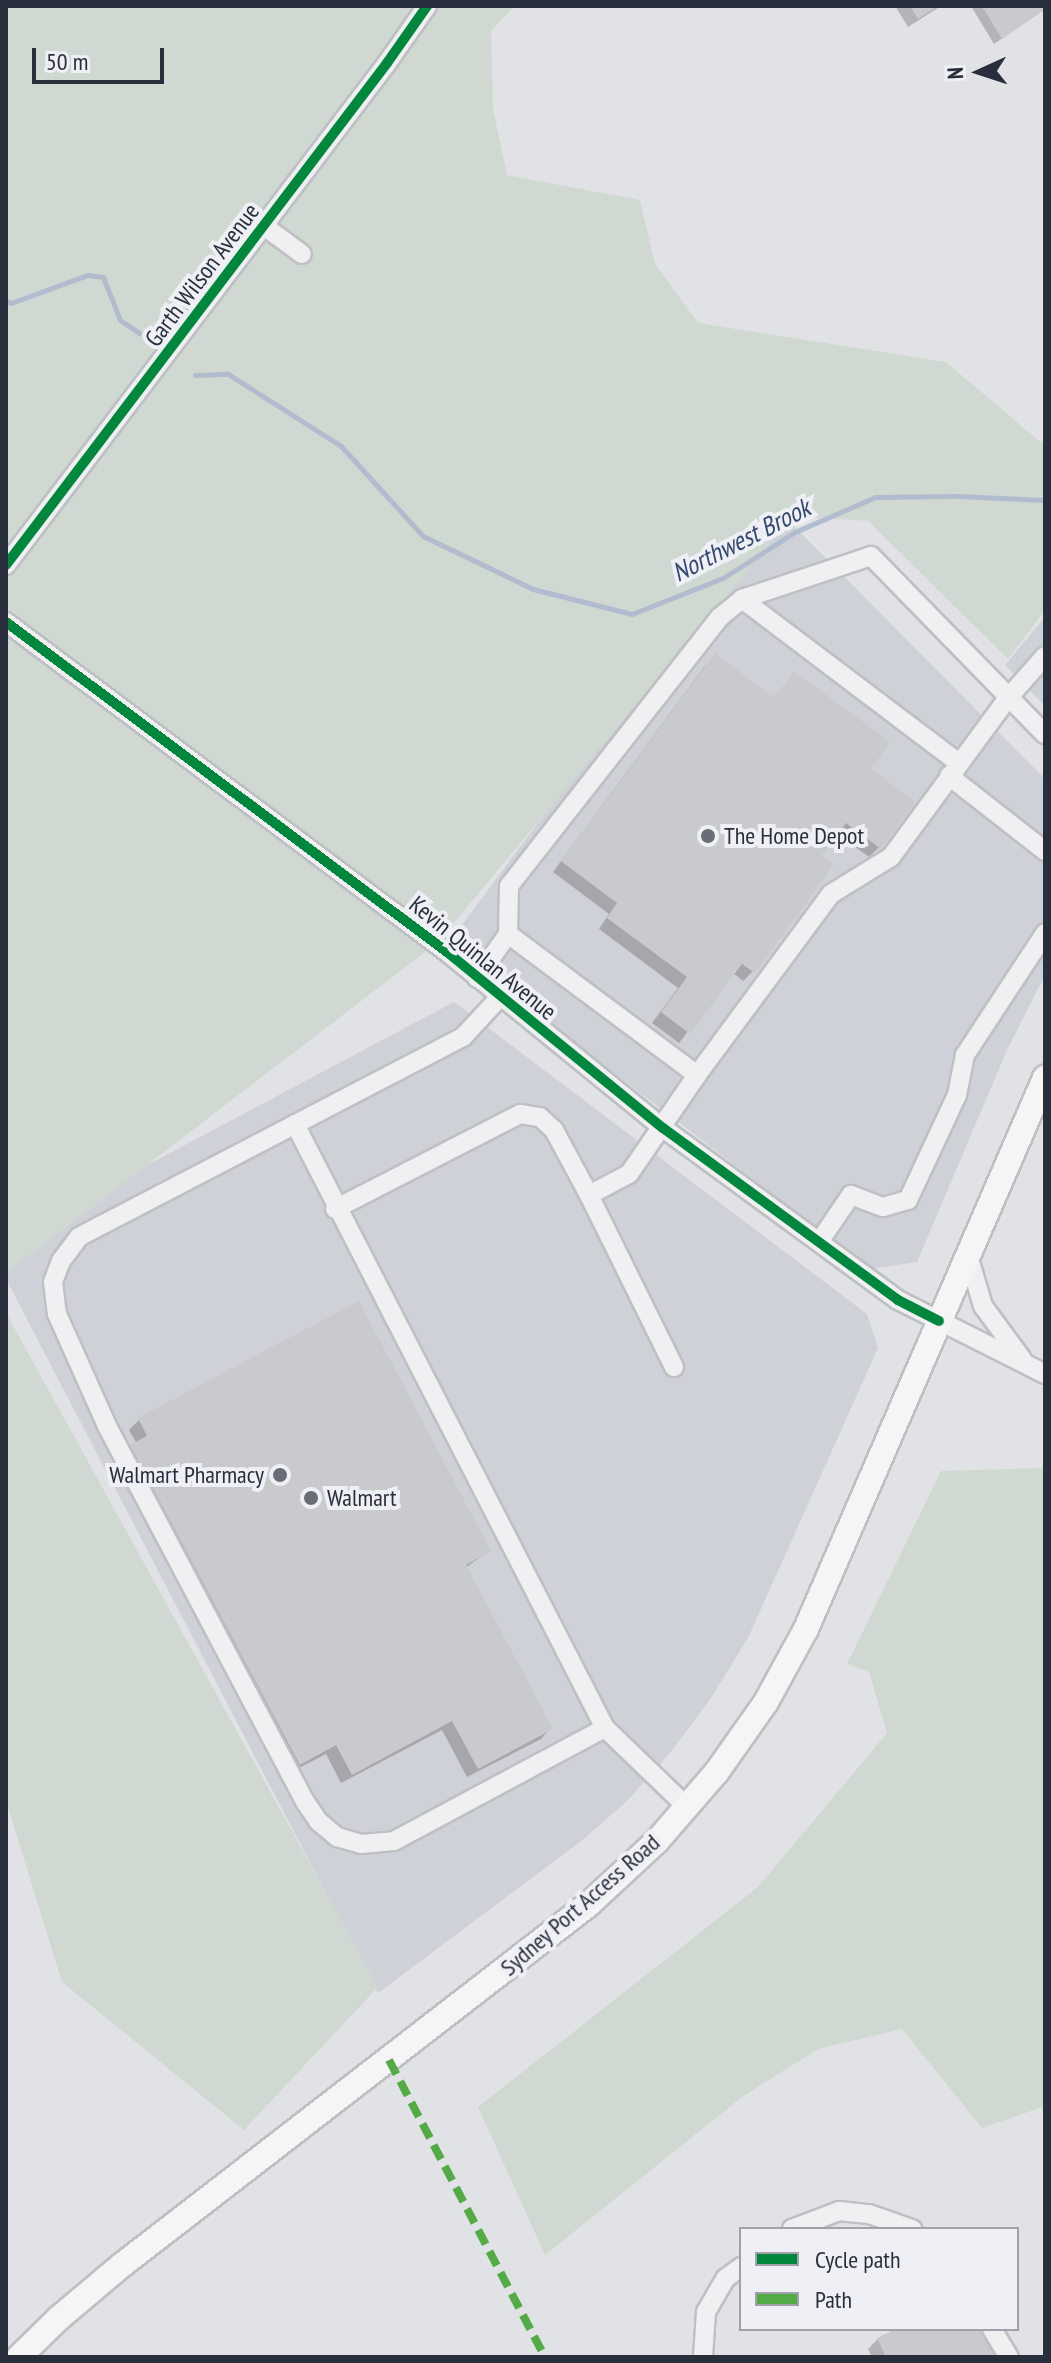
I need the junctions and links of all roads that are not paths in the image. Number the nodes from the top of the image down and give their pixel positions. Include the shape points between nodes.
1 (427, 6) edge
2 (264, 226) junction
3 (302, 254) dead end
4 (6, 565) edge
5 (742, 599) junction
6 (6, 622) edge
7 (1045, 656) edge
8 (1008, 698) junction
9 (1045, 734) edge
10 (954, 770) junction
11 (1045, 851) edge
12 (1045, 933) edge
13 (508, 934) junction
14 (477, 978) junction
15 (500, 997) junction
16 (697, 1075) junction
17 (1045, 1078) edge
18 (295, 1124) junction
19 (663, 1128) junction
20 (589, 1195) junction
21 (335, 1209) junction
22 (819, 1242) junction
23 (968, 1255) junction
24 (939, 1321) junction
25 (1026, 1364) junction
26 (674, 1367) dead end
27 (1045, 1374) edge
28 (605, 1728) junction
29 (688, 1808) junction
30 (797, 2227) edge
31 (906, 2227) edge
32 (739, 2268) edge
33 (993, 2331) edge
34 (19, 2357) edge
35 (703, 2357) edge
36 (1009, 2357) edge

1 - 2 street, Garth Wilson Avenue
2 - 3 street
2 - 4 street, Garth Wilson Avenue
5 - 8 street via 871,556
5 - 10 street
5 - 13 street via 720,617 509,886
6 - 14 street, Kevin Quinlan Avenue
7 - 8 street
8 - 9 street
8 - 10 street
10 - 11 street
10 - 16 street via 891,857 831,894
12 - 22 street via 965,1055 957,1095 908,1200 883,1207 851,1195
13 - 14 street
13 - 16 street
14 - 15 street, Kevin Quinlan Avenue
15 - 18 street via 463,1037
15 - 19 street, Kevin Quinlan Avenue
16 - 19 street
17 - 23 main road, Sydney Port Access Road
18 - 21 street
18 - 28 street via 79,1237 61,1261 53,1282 57,1314 107,1426 306,1803 337,1837 361,1844 394,1841
19 - 20 street via 629,1174
19 - 22 street, Kevin Quinlan Avenue
20 - 21 street via 554,1130 540,1117 520,1114
20 - 26 street
21 - 28 street
22 - 24 street, Kevin Quinlan Avenue via 898,1300
23 - 24 main road, Sydney Port Access Road
23 - 25 street via 983,1306
24 - 25 street, Kevin Quinlan Avenue
24 - 29 main road, Sydney Port Access Road via 806,1629 766,1702
25 - 27 street, Kevin Quinlan Avenue
28 - 29 street
29 - 34 main road, Sydney Port Access Road via 554,1933 134,2256
30 - 31 street via 839,2211 869,2214
32 - 35 street via 726,2278 706,2312
33 - 36 street

